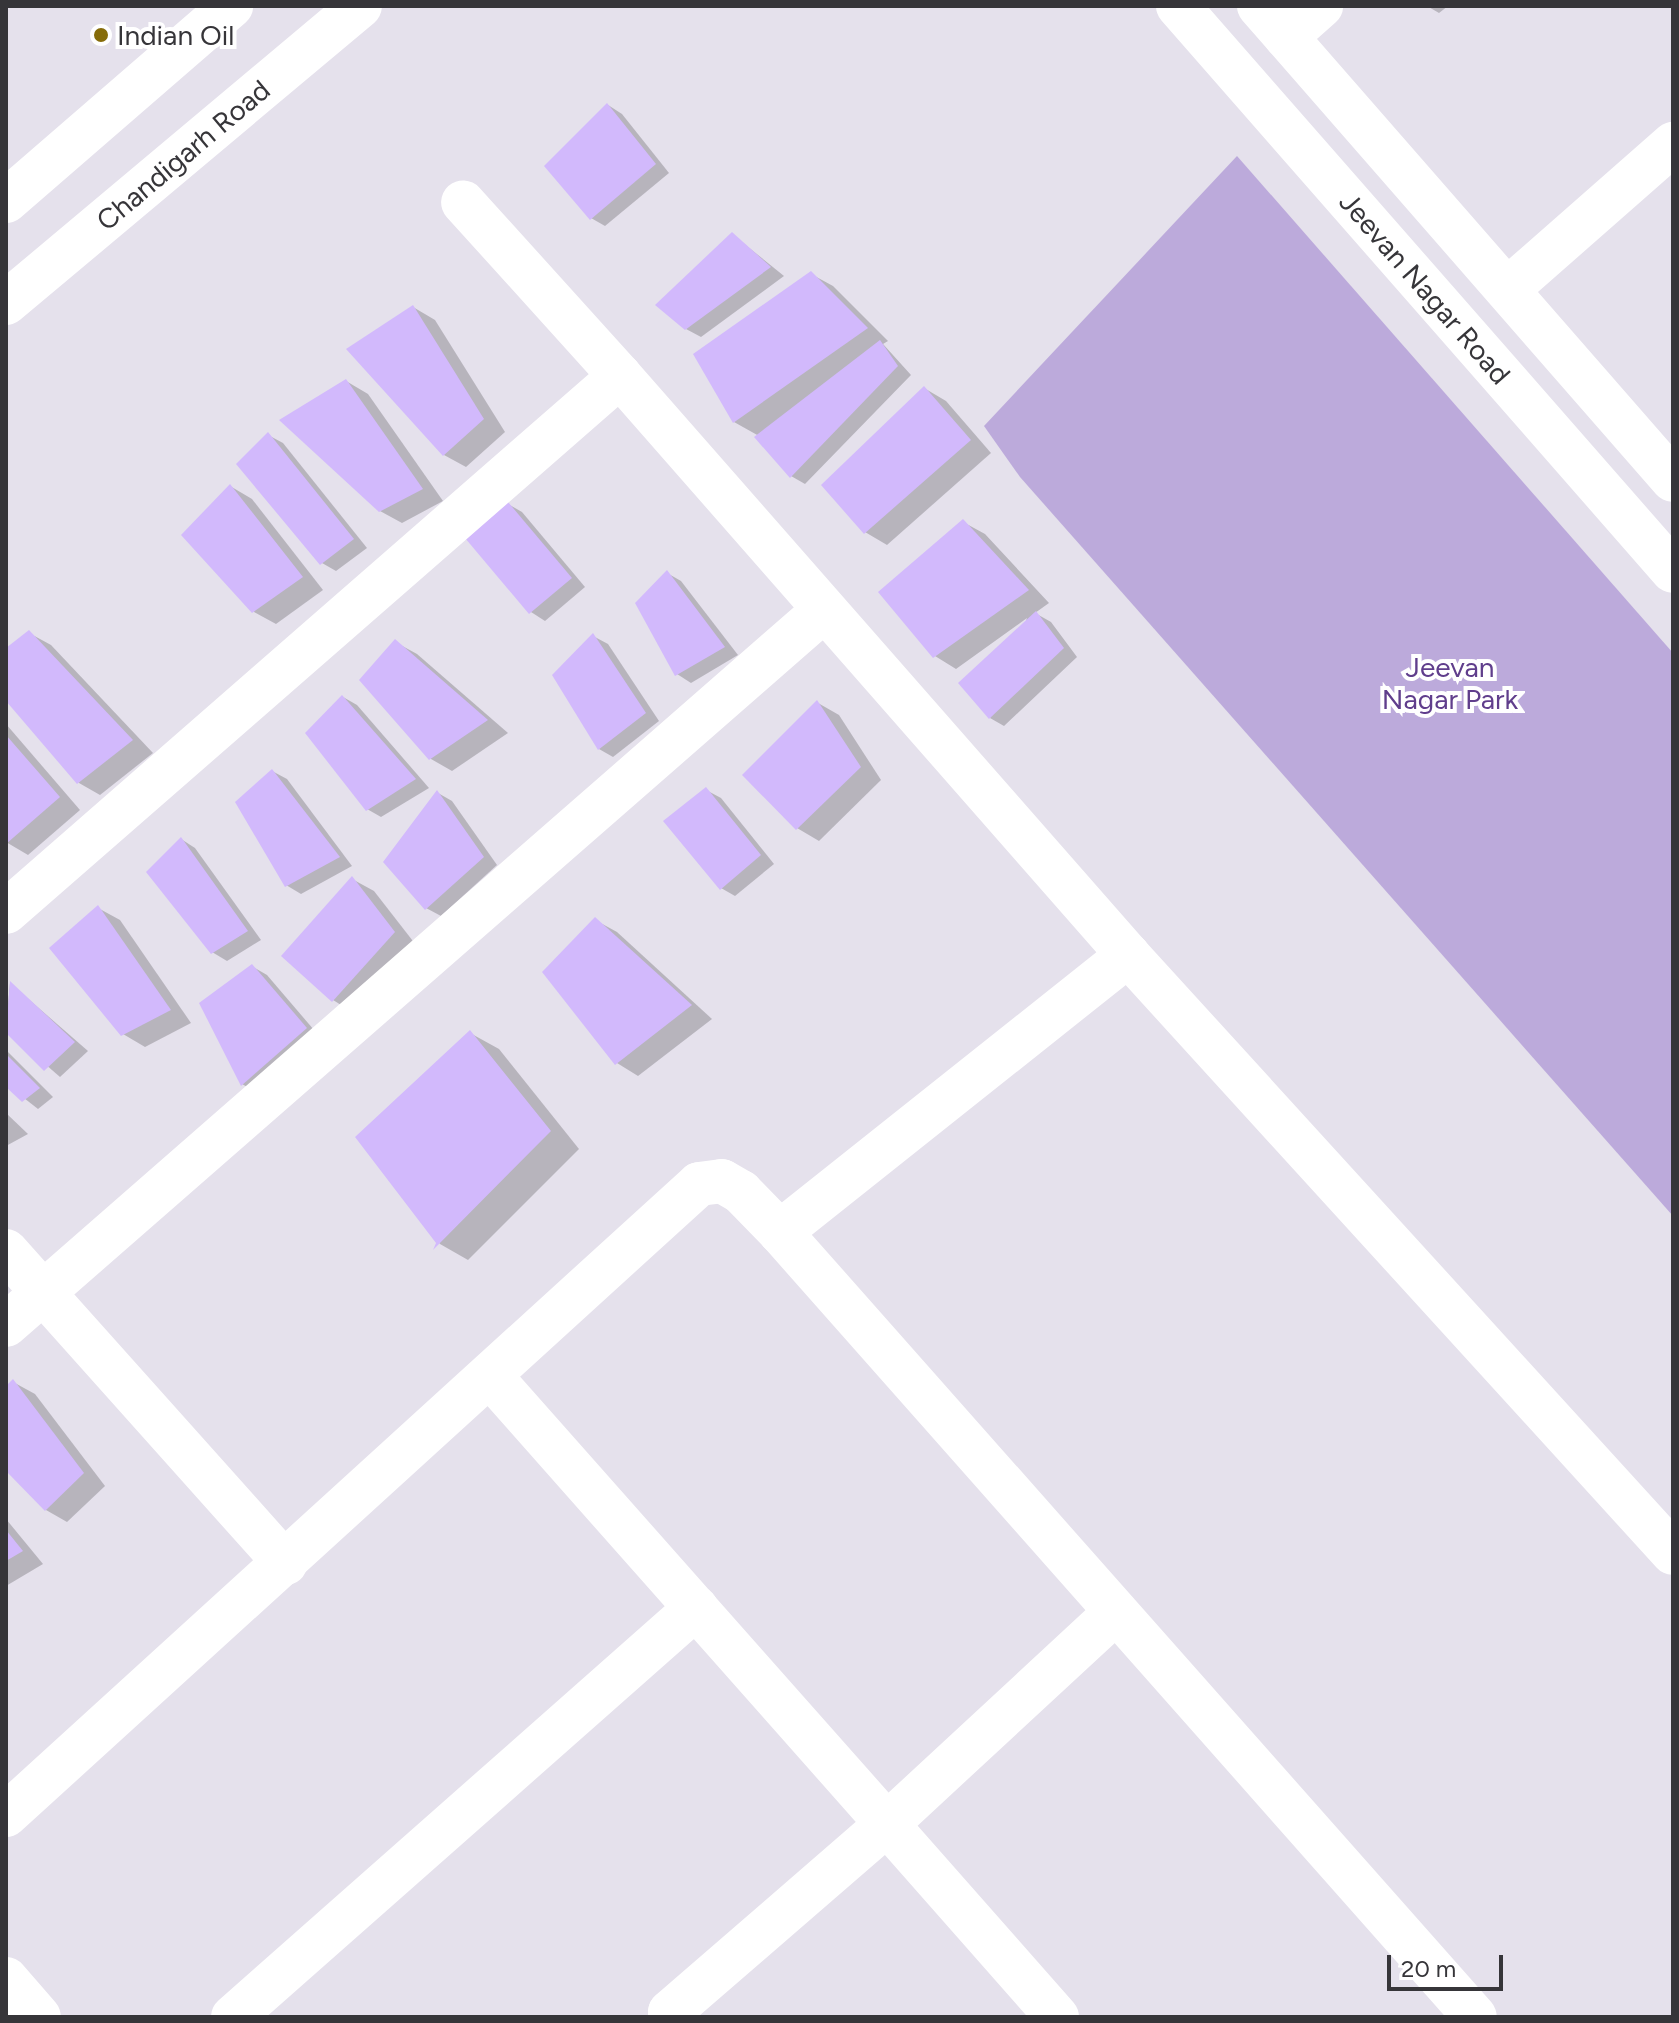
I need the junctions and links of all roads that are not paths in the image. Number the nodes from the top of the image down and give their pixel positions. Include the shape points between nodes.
1 (231, 6) edge
2 (360, 6) edge
3 (1178, 6) edge
4 (1321, 6) edge
5 (1273, 22) edge
6 (1673, 144) edge
7 (6, 201) edge
8 (463, 202) dead end
9 (1508, 289) junction
10 (6, 303) edge
11 (620, 376) junction
12 (1673, 480) edge
13 (1673, 571) edge
14 (823, 611) junction
15 (6, 912) edge
16 (1128, 955) junction
17 (780, 1232) junction
18 (6, 1251) edge
19 (43, 1291) junction
20 (6, 1325) edge
21 (491, 1377) junction
22 (1673, 1553) edge
23 (285, 1563) junction
24 (696, 1608) junction
25 (1116, 1612) junction
26 (6, 1815) edge
27 (887, 1824) junction
28 (6, 1979) edge
29 (669, 2015) edge
30 (39, 2017) edge
31 (233, 2017) edge
32 (1057, 2017) edge
33 (1475, 2017) edge

1 - 7 street
2 - 10 street, Chandigarh Road
3 - 13 street, Jeevan Nagar Road
4 - 5 street
5 - 9 street
6 - 9 street
8 - 11 street
9 - 12 street
11 - 14 street
11 - 15 street
14 - 16 street
14 - 19 street
16 - 17 street
16 - 22 street
17 - 21 street via 732,1185 699,1184
17 - 25 street
18 - 19 street
19 - 20 street
19 - 23 street
21 - 23 street
21 - 24 street
23 - 26 street
24 - 27 street
24 - 31 street
25 - 27 street
25 - 33 street
27 - 29 street
27 - 32 street
28 - 30 street

